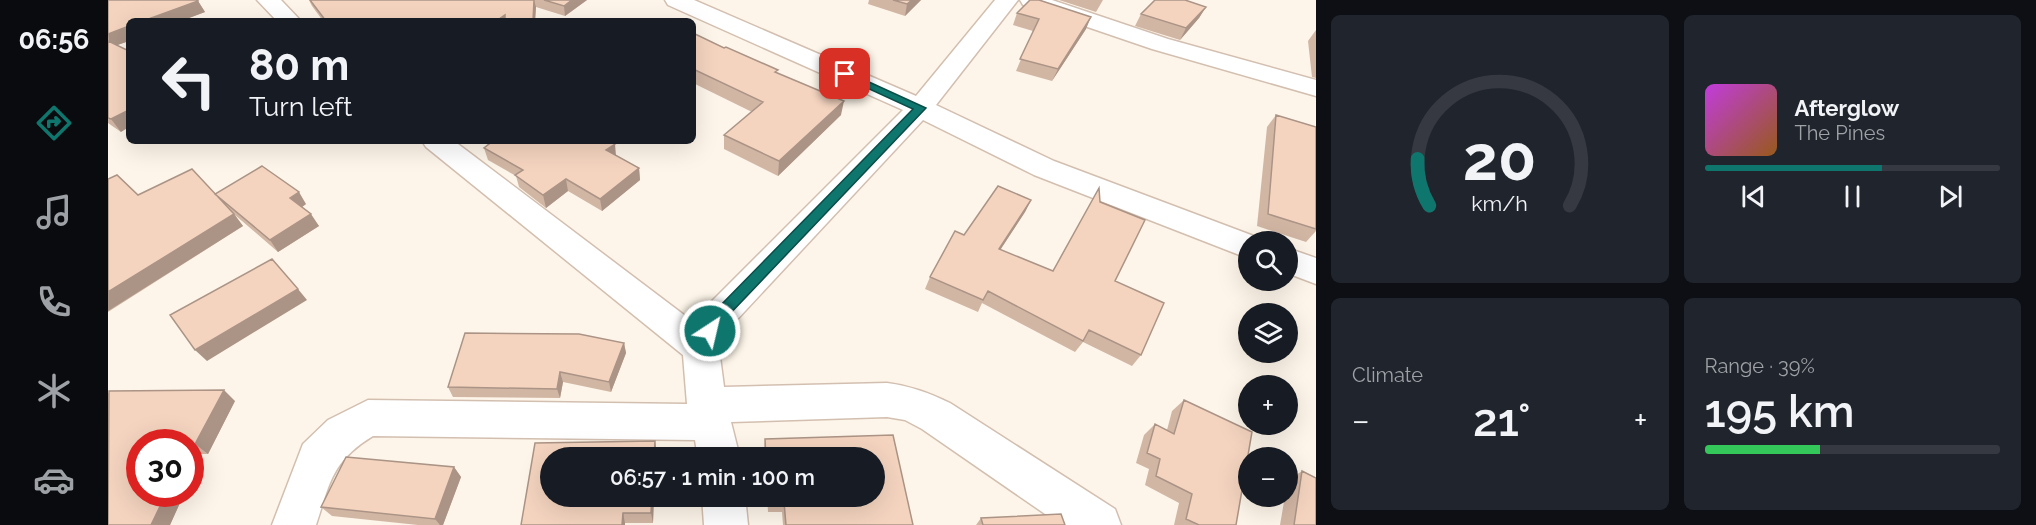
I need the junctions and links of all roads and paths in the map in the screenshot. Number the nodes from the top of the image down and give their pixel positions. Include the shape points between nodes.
1 (268, 0) edge
2 (676, 0) edge
3 (1007, 0) edge
4 (1031, 0) edge
5 (287, 18) edge
6 (1316, 88) edge
7 (920, 108) junction
8 (440, 144) edge
9 (1238, 242) edge
10 (1298, 264) edge
11 (1316, 271) edge
12 (701, 348) junction
13 (712, 428) edge
14 (724, 507) edge
15 (294, 525) edge
16 (726, 525) edge
17 (1099, 525) edge

1 - 5 street
2 - 7 street
3 - 7 street
4 - 6 street via 1160,44
7 - 9 street via 1044,168
7 - 12 street via 720,315
8 - 12 street
10 - 11 street
12 - 13 street
13 - 15 street via 368,418 342,433 318,458
13 - 17 street via 887,400 910,403 936,416
14 - 16 street

